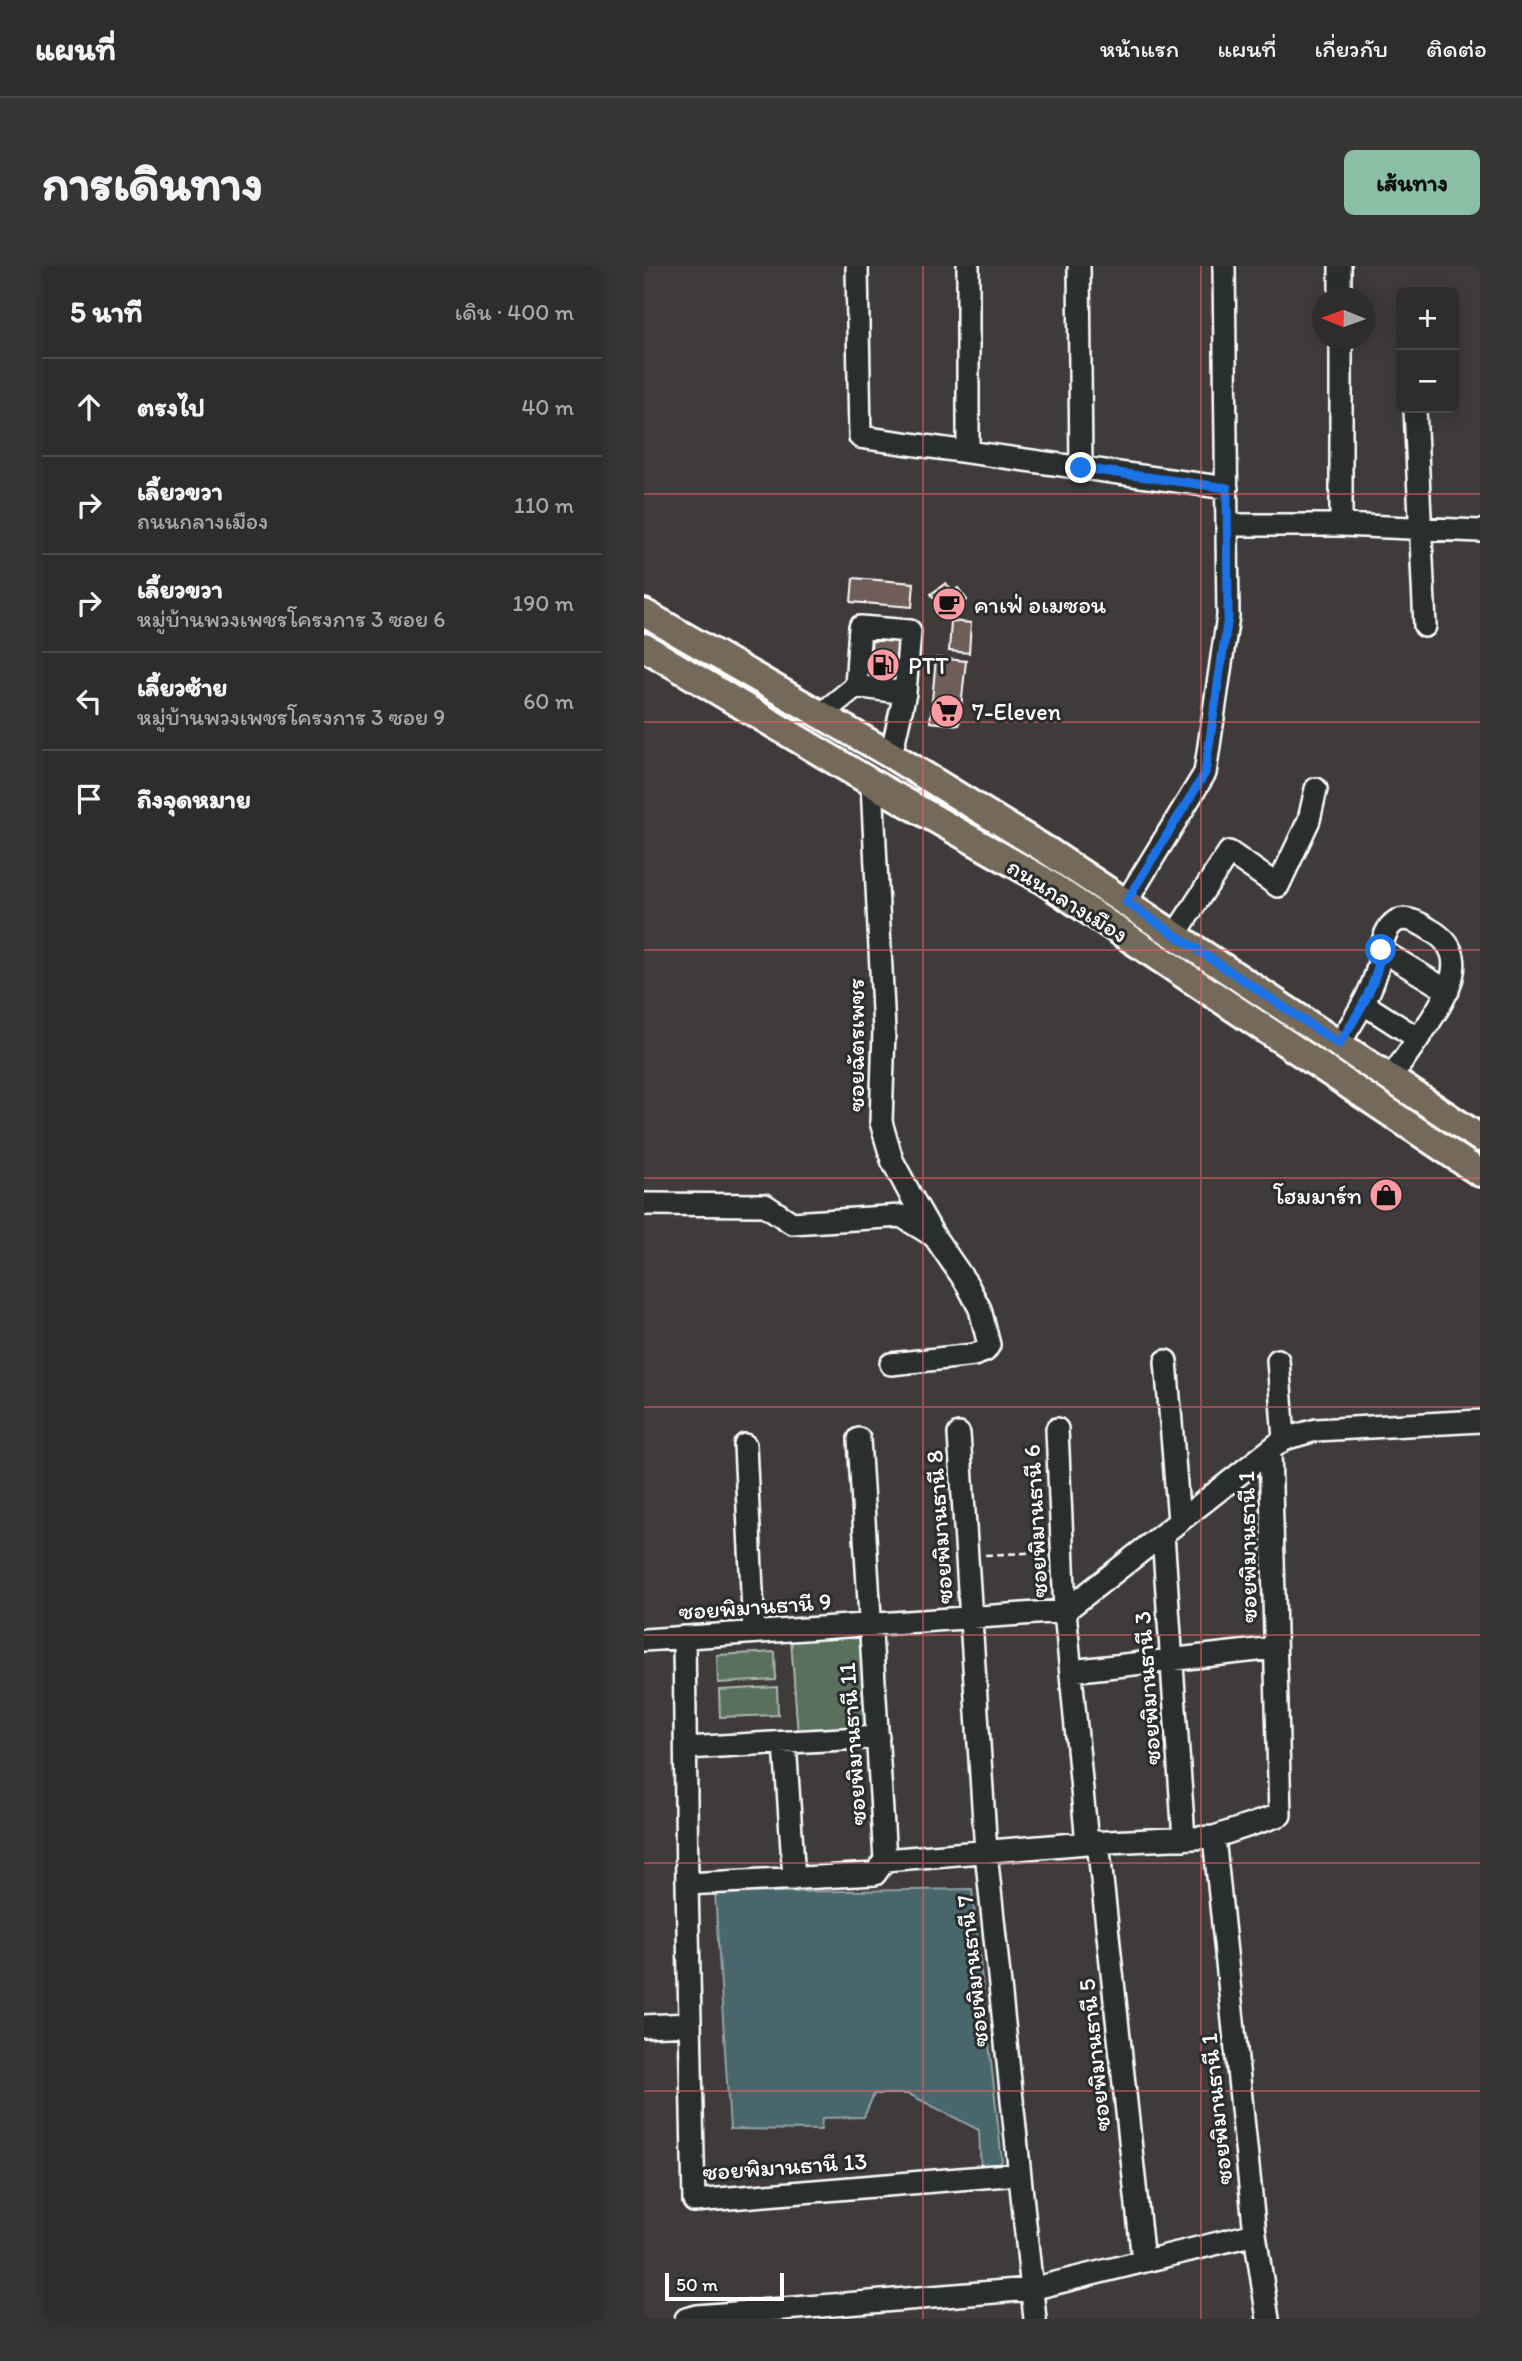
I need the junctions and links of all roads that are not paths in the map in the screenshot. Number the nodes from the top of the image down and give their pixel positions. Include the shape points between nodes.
1 (857, 266) edge
2 (968, 266) edge
3 (1079, 266) edge
4 (1224, 266) edge
5 (1340, 266) edge
6 (1340, 287) edge
7 (1340, 350) edge
8 (1415, 413) edge
9 (968, 452) junction
10 (1081, 468) junction
11 (1227, 488) junction
12 (1227, 525) junction
13 (1341, 525) junction
14 (1419, 528) junction
15 (1480, 531) edge
16 (644, 613) edge
17 (1424, 626) dead end
18 (644, 647) edge
19 (856, 686) junction
20 (905, 693) junction
21 (819, 716) junction
22 (891, 755) junction
23 (872, 783) junction
24 (1316, 789) dead end
25 (1126, 902) junction
26 (1175, 935) junction
27 (1381, 950) junction
28 (1448, 991) junction
29 (1364, 1004) junction
30 (1417, 1038) junction
31 (1339, 1044) junction
32 (1391, 1078) junction
33 (1375, 1101) junction
34 (1480, 1138) edge
35 (1480, 1173) edge
36 (644, 1204) edge
37 (934, 1236) junction
38 (1278, 1360) dead end
39 (1166, 1361) dead end
40 (891, 1364) dead end
41 (1480, 1421) edge
42 (1057, 1429) dead end
43 (959, 1434) dead end
44 (859, 1439) dead end
45 (745, 1445) dead end
46 (1277, 1445) junction
47 (1171, 1528) junction
48 (1065, 1611) junction
49 (971, 1617) junction
50 (870, 1624) junction
51 (754, 1632) junction
52 (684, 1637) junction
53 (644, 1640) edge
54 (1275, 1648) junction
55 (1171, 1660) junction
56 (1070, 1671) junction
57 (878, 1737) junction
58 (785, 1743) junction
59 (685, 1748) junction
60 (1214, 1837) junction
61 (1184, 1839) junction
62 (1093, 1843) junction
63 (986, 1852) junction
64 (885, 1860) junction
65 (794, 1878) junction
66 (687, 1884) junction
67 (690, 2024) junction
68 (644, 2026) edge
69 (1019, 2174) junction
70 (1255, 2234) junction
71 (1143, 2261) junction
72 (1031, 2289) junction
73 (686, 2319) edge
74 (1035, 2319) edge
75 (1268, 2319) edge

1 - 9 street via 860,437
2 - 9 street
3 - 10 street
4 - 11 street
5 - 6 street
7 - 13 street
8 - 14 street
9 - 10 street
10 - 11 street
11 - 12 street
12 - 13 street
12 - 25 street via 1228,617 1205,773
13 - 14 street
14 - 15 street
14 - 17 street
16 - 21 main road, ถนนกลางเมือง
18 - 23 main road, ถนนกลางเมือง
19 - 20 street
19 - 20 street via 860,627 910,631
19 - 21 street
20 - 22 street
21 - 22 main road, ถนนกลางเมือง
22 - 25 main road, ถนนกลางเมือง
23 - 33 main road, ถนนกลางเมือง via 1041,879
23 - 37 street, ซอยฉัตรเพชร via 884,1031 881,1122 892,1160
24 - 26 street via 1309,820 1278,886 1229,852
25 - 26 main road, ถนนกลางเมือง
26 - 31 main road, ถนนกลางเมือง
27 - 28 street
27 - 28 street via 1387,930 1396,920 1410,919 1429,928 1452,951 1454,970
27 - 29 street via 1375,981
28 - 30 street
29 - 30 street
29 - 31 street
30 - 32 street
31 - 32 main road, ถนนกลางเมือง
32 - 33 main road
32 - 34 main road, ถนนกลางเมือง
33 - 35 main road, ถนนกลางเมือง
36 - 37 street via 765,1205 792,1223 901,1216
37 - 40 street, ซอยฉัตรเพชร via 967,1284 984,1320 989,1345 974,1354
38 - 46 street, ซอยพิมานธานี 1
39 - 47 street, ซอยพิมานธานี 3
41 - 46 street via 1316,1430
42 - 48 street, ซอยพิมานธานี 6
43 - 49 street, ซอยพิมานธานี 8
44 - 50 street, ซอยพิมานธานี 11
45 - 51 street
46 - 47 street
46 - 54 street, ซอยพิมานธานี 1
47 - 48 street
47 - 55 street, ซอยพิมานธานี 3
48 - 49 street, ซอยพิมานธานี 9
48 - 56 street, ซอยพิมานธานี 5
49 - 50 street, ซอยพิมานธานี 9
49 - 63 street, ซอยพิมานธานี 7
50 - 51 street, ซอยพิมานธานี 9
50 - 57 street, ซอยพิมานธานี 11
51 - 52 street, ซอยพิมานธานี 9
52 - 53 street, ซอยพิมานธานี 9
52 - 59 street, ซอยพิมานธานี 13
54 - 55 street
54 - 60 street, ซอยพิมานธานี 1 via 1280,1815
55 - 56 street
55 - 61 street, ซอยพิมานธานี 3
56 - 62 street, ซอยพิมานธานี 5
57 - 58 street
57 - 64 street, ซอยพิมานธานี 11
58 - 59 street
58 - 65 street
59 - 66 street, ซอยพิมานธานี 13
60 - 61 street
60 - 70 street, ซอยพิมานธานี 1
61 - 62 street
62 - 63 street
62 - 71 street, ซอยพิมานธานี 5
63 - 64 street
63 - 69 street, ซอยพิมานธานี 7
64 - 65 street via 875,1874
65 - 66 street
66 - 67 street, ซอยพิมานธานี 13
67 - 68 street
67 - 69 street, ซอยพิมานธานี 13 via 694,2202
69 - 72 street, ซอยพิมานธานี 7
70 - 71 street
70 - 75 street, ซอยพิมานธานี 1
71 - 72 street
72 - 73 street
72 - 74 street, ซอยพิมานธานี 7

